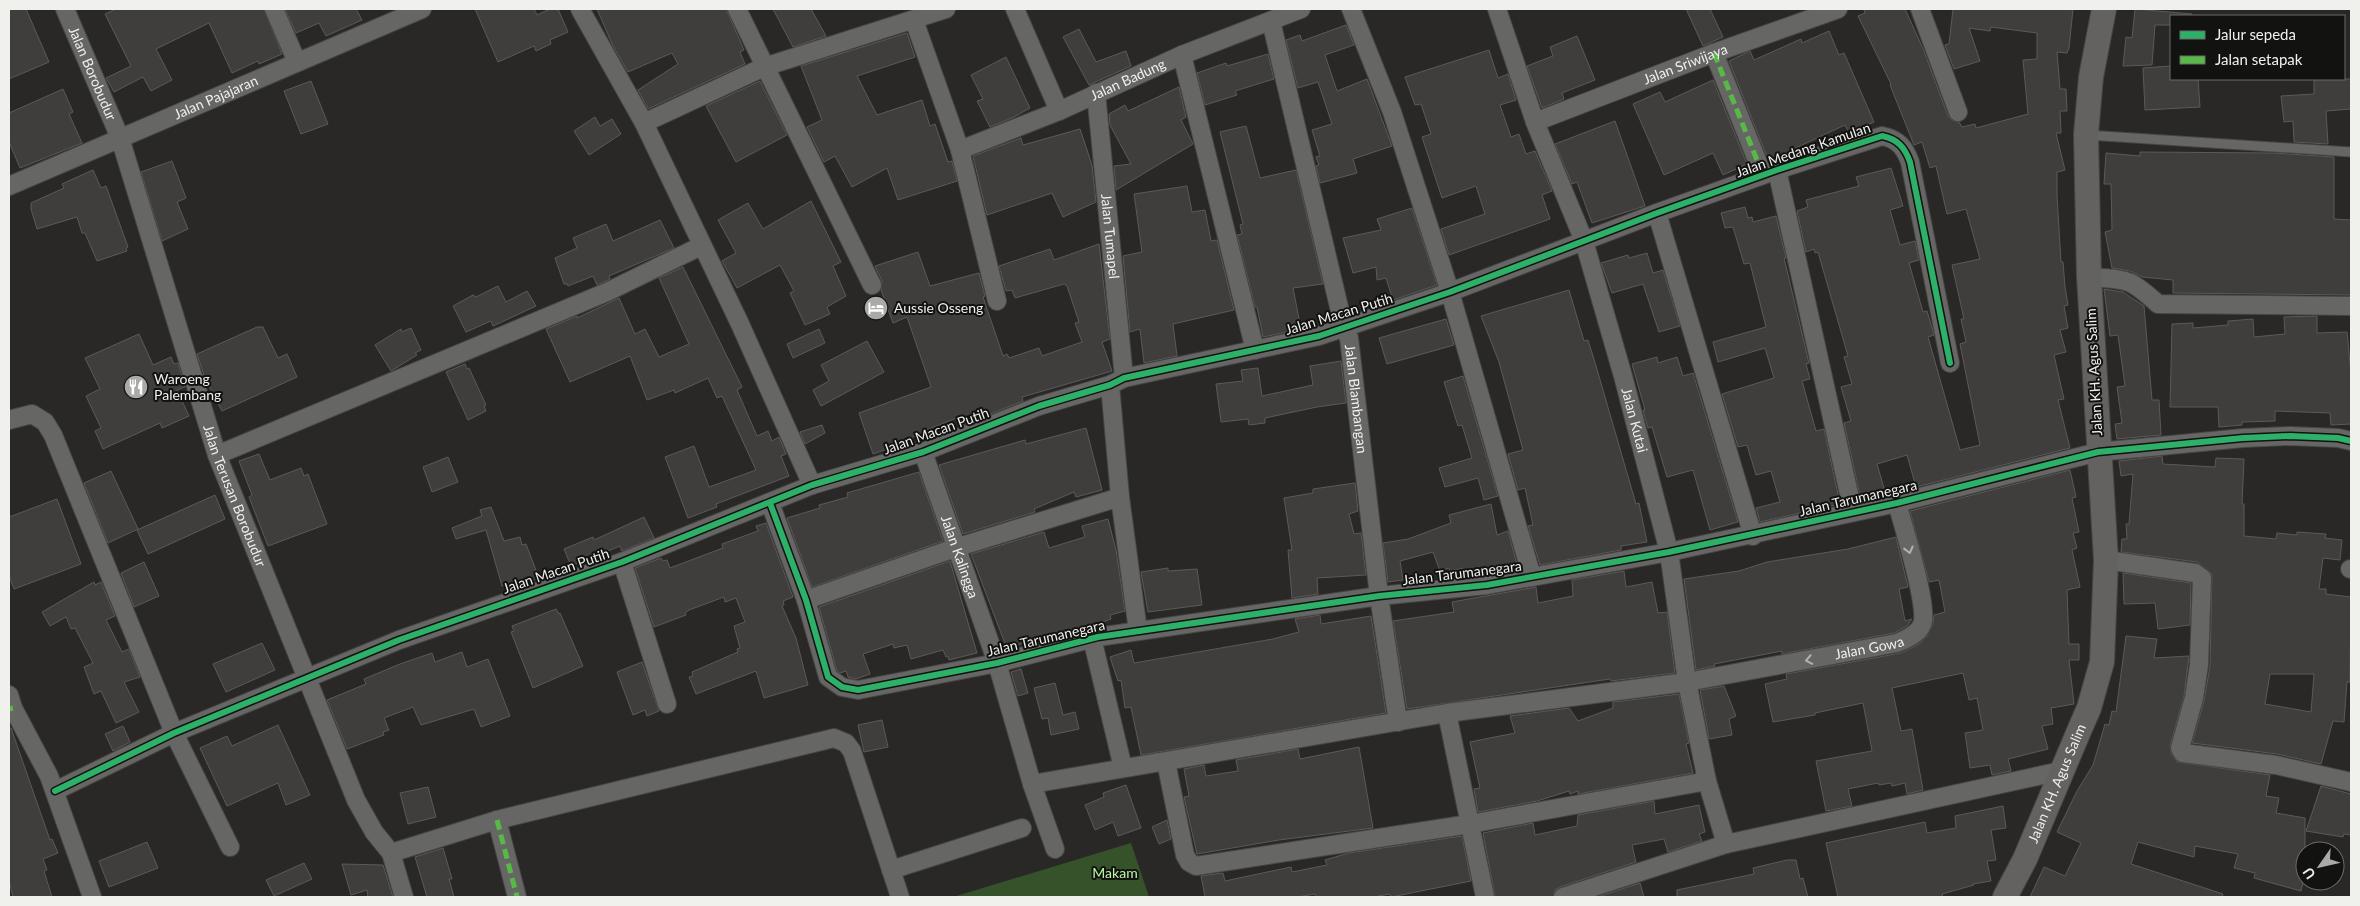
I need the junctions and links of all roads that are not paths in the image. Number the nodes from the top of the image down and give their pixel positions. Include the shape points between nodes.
1 (64, 9) edge
2 (274, 9) edge
3 (580, 9) edge
4 (737, 9) edge
5 (946, 9) edge
6 (1016, 9) edge
7 (1301, 9) edge
8 (1351, 9) edge
9 (1497, 9) edge
10 (1838, 9) edge
11 (1920, 9) edge
12 (2104, 9) edge
13 (418, 10) edge
14 (914, 20) junction
15 (1270, 21) junction
16 (1714, 53) junction
17 (1182, 55) junction
18 (297, 62) junction
19 (764, 67) junction
20 (1096, 93) junction
21 (1059, 111) junction
22 (1958, 112) dead end
23 (644, 122) junction
24 (1534, 122) junction
25 (2086, 134) junction
26 (120, 138) junction
27 (960, 150) junction
28 (2351, 152) edge
29 (1770, 173) junction
30 (9, 186) edge
31 (1657, 213) junction
32 (1584, 241) junction
33 (701, 246) junction
34 (2088, 278) junction
35 (872, 285) dead end
36 (1450, 292) junction
37 (997, 300) dead end
38 (2351, 306) edge
39 (1344, 328) junction
40 (1255, 350) junction
41 (1950, 364) dead end
42 (1117, 382) junction
43 (9, 420) edge
44 (2351, 441) edge
45 (923, 452) junction
46 (2098, 452) junction
47 (217, 456) junction
48 (812, 485) junction
49 (1120, 497) junction
50 (770, 503) junction
51 (1897, 503) junction
52 (1853, 512) junction
53 (1753, 536) junction
54 (955, 548) junction
55 (1669, 552) junction
56 (2106, 560) junction
57 (622, 562) junction
58 (1532, 577) junction
59 (1379, 596) junction
60 (806, 600) junction
61 (1138, 631) junction
62 (1092, 638) junction
63 (997, 663) junction
64 (306, 678) junction
65 (1688, 682) junction
66 (10, 704) edge
67 (667, 704) dead end
68 (1448, 713) junction
69 (1398, 722) junction
70 (174, 733) junction
71 (1166, 762) junction
72 (1123, 768) junction
73 (2061, 770) junction
74 (1707, 781) junction
75 (2351, 782) edge
76 (1032, 784) junction
77 (57, 798) junction
78 (497, 820) junction
79 (1470, 824) junction
80 (1022, 828) dead end
81 (1726, 844) junction
82 (230, 847) dead end
83 (1055, 849) dead end
84 (391, 853) junction
85 (891, 870) junction
86 (1584, 894) edge
87 (92, 897) edge
88 (404, 897) edge
89 (517, 897) edge
90 (900, 897) edge
91 (1485, 897) edge
92 (1563, 897) edge
93 (2005, 897) edge

1 - 26 street, Jalan Borobudur
2 - 18 street
3 - 23 street
4 - 19 street
5 - 14 street
6 - 21 street
7 - 15 street, Jalan Badung
8 - 36 street via 1392,112
9 - 24 street, Jalan Kutai
10 - 16 street, Jalan Sriwijaya
11 - 22 street
12 - 25 street, Jalan KH. Agus Salim via 2091,77
13 - 18 street, Jalan Pajajaran
14 - 19 street
14 - 27 street
15 - 17 street, Jalan Badung
15 - 39 street, Jalan Blambangan
16 - 24 street, Jalan Sriwijaya
16 - 29 street
17 - 20 street, Jalan Badung
17 - 40 street
18 - 26 street, Jalan Pajajaran
19 - 23 street
19 - 35 street
20 - 21 street, Jalan Badung
20 - 42 street, Jalan Tumapel
21 - 27 street, Jalan Badung
23 - 33 street
24 - 32 street, Jalan Kutai
25 - 28 lane
25 - 34 street, Jalan KH. Agus Salim
26 - 30 street, Jalan Pajajaran
26 - 47 street, Jalan Terusan Borobudur
27 - 37 street
29 - 31 street, Jalan Medang Kamulan
29 - 41 street, Jalan Medang Kamulan via 1882,136 1891,138 1905,149
29 - 52 street
31 - 32 street, Jalan Medang Kamulan
31 - 53 street
32 - 36 street, Jalan Macan Putih
32 - 55 street, Jalan Kutai
33 - 47 street via 607,292
33 - 48 street via 740,324
34 - 38 street via 2127,280 2141,287 2158,304
34 - 46 street, Jalan KH. Agus Salim
36 - 39 street, Jalan Macan Putih
36 - 58 street
39 - 40 street, Jalan Macan Putih
39 - 59 street, Jalan Blambangan via 1349,338
40 - 42 street, Jalan Macan Putih
42 - 45 street, Jalan Macan Putih via 1039,406
42 - 49 street, Jalan Tumapel
43 - 70 street via 32,414 45,422 54,435
44 - 46 street, Jalan Tarumanegara via 2290,436 2243,438
45 - 48 street, Jalan Macan Putih
45 - 54 street, Jalan Kalingga
46 - 51 street, Jalan Tarumanegara
46 - 56 street, Jalan KH. Agus Salim
47 - 64 street, Jalan Terusan Borobudur
48 - 50 street, Jalan Macan Putih
49 - 54 street
49 - 61 street, Jalan Tumapel
50 - 57 street, Jalan Macan Putih
50 - 60 street
51 - 52 street, Jalan Tarumanegara
51 -> 65 street, Jalan Gowa via 1920,596 1922,622 1918,631 1897,643
52 - 53 street, Jalan Tarumanegara
53 - 55 street, Jalan Tarumanegara
54 - 60 street
54 - 63 street, Jalan Kalingga
55 - 58 street, Jalan Tarumanegara
55 - 65 street, Jalan Kutai
56 - 73 street, Jalan KH. Agus Salim via 2102,662 2089,708
56 - 75 street via 2195,573 2202,578 2199,665 2180,748 2183,753 2276,765
57 - 64 street, Jalan Macan Putih via 398,640
57 - 67 street
58 - 59 street, Jalan Tarumanegara
59 - 61 street, Jalan Tarumanegara
59 - 69 street, Jalan Blambangan
60 - 63 street, Jalan Tarumanegara via 828,677 842,687 858,690
61 - 62 street, Jalan Tarumanegara
62 - 63 street, Jalan Tarumanegara
62 - 72 street
63 - 76 street, Jalan Kalingga
64 - 70 street, Jalan Macan Putih
64 - 84 street, Jalan Terusan Borobudur via 356,800 374,832
65 - 68 street
65 - 74 street, Jalan Kutai
66 - 77 street via 49,776
68 - 69 street
68 - 79 street
69 - 71 street
70 - 77 street, Jalan Macan Putih
70 - 82 street
71 - 72 street
71 - 79 street via 1185,855 1196,866
72 - 76 street
73 - 81 street
73 - 93 street, Jalan KH. Agus Salim via 2025,859
74 - 79 street
74 - 81 street, Jalan Kutai
76 - 83 street, Jalan Kalingga
77 - 87 street
78 - 84 street
78 - 85 street via 834,738 846,743 852,752
78 - 89 street
79 - 91 street
80 - 85 street
81 - 86 street
84 - 88 street
85 - 90 street
86 - 92 street

